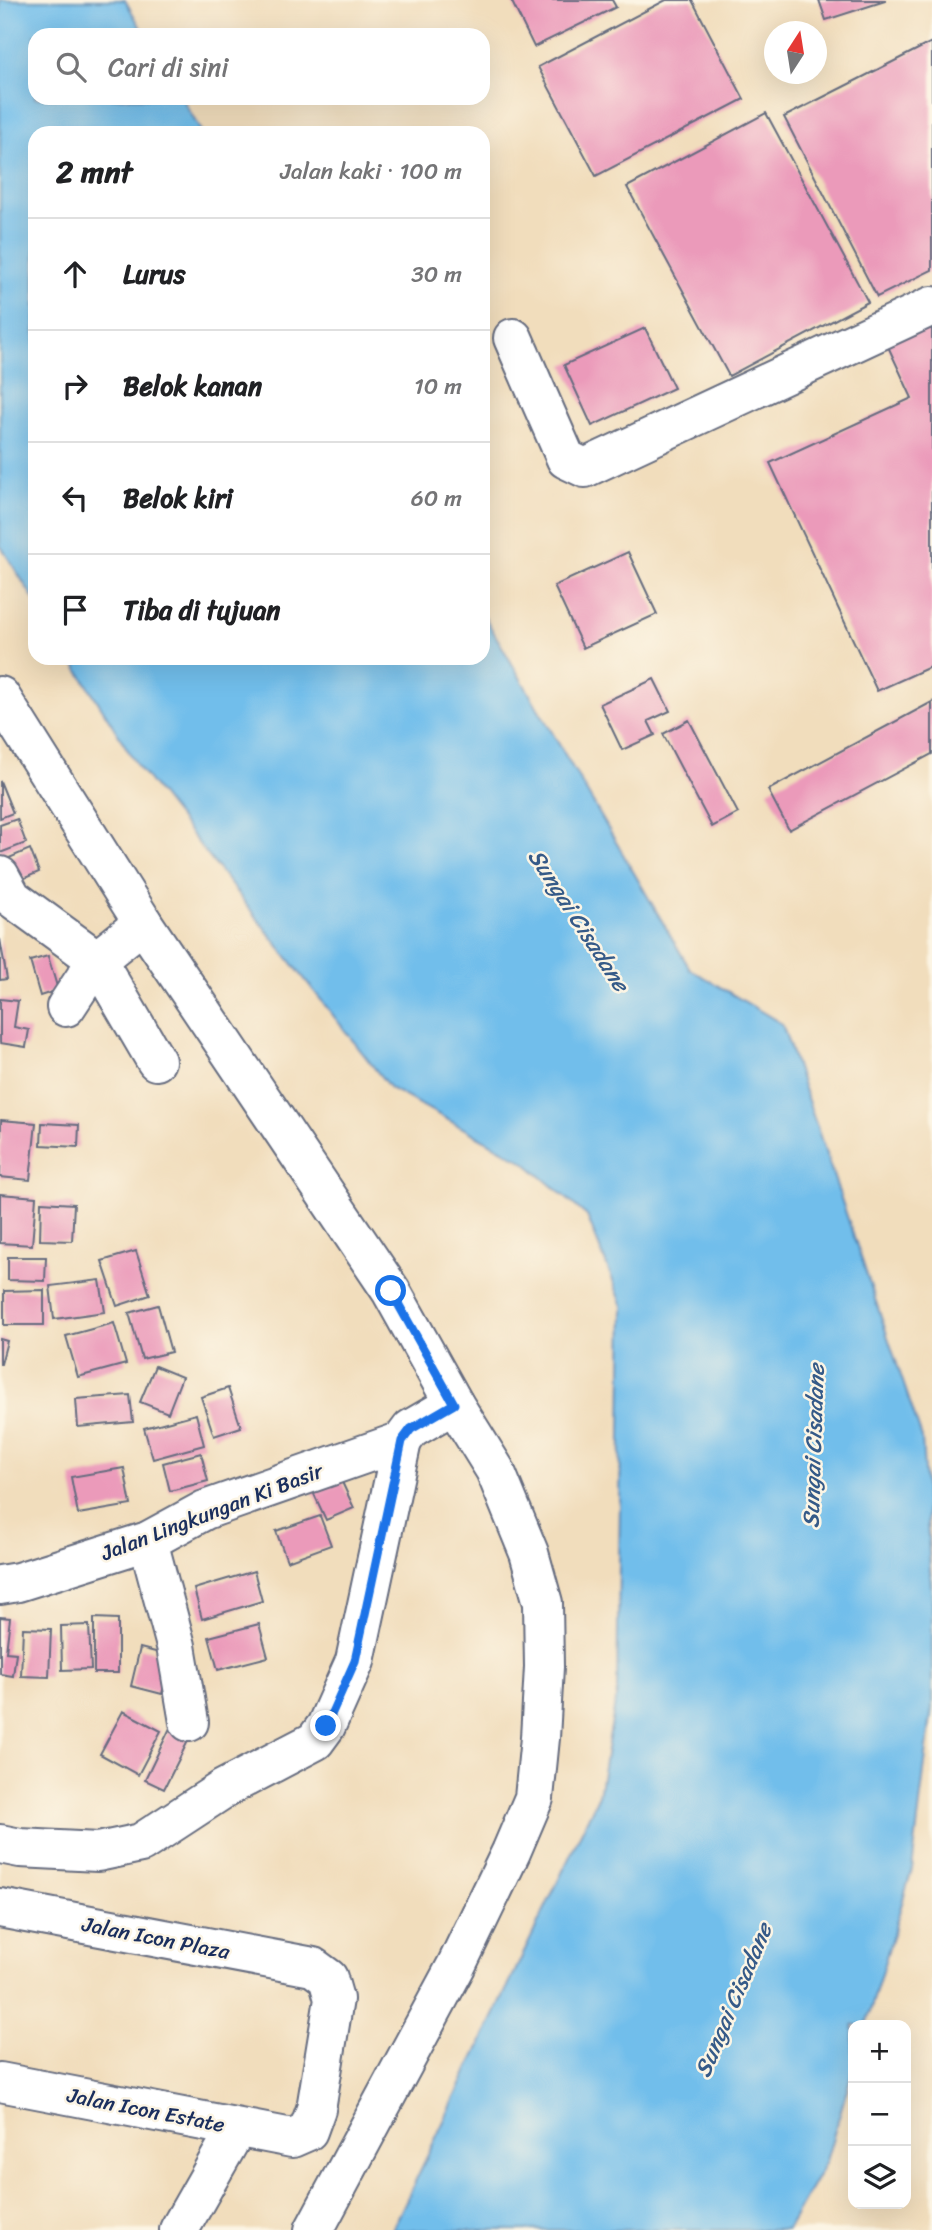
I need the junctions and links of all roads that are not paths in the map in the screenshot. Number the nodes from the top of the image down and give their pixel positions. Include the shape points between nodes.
1 (932, 306) edge
2 (513, 338) dead end
3 (0, 696) edge
4 (0, 876) edge
5 (143, 923) junction
6 (97, 960) junction
7 (66, 1007) dead end
8 (156, 1061) dead end
9 (454, 1404) junction
10 (402, 1441) junction
11 (148, 1541) junction
12 (0, 1585) edge
13 (189, 1722) dead end
14 (0, 1844) edge
15 (0, 1909) edge
16 (0, 2082) edge
17 (237, 2128) junction
18 (292, 2138) joint
19 (179, 2230) edge
20 (314, 2230) edge

1 - 2 street via 585,468 566,459
3 - 5 street
4 - 6 street via 12,898
5 - 6 street
5 - 9 street via 391,1291
6 - 7 street
6 - 8 street
9 - 10 street, Jalan Lingkungan Ki Basir via 411,1429
9 - 20 street via 495,1471 529,1553 543,1603 544,1667 534,1798 456,1966
10 - 11 street, Jalan Lingkungan Ki Basir via 205,1510
10 - 14 street via 355,1661 315,1741 225,1788 141,1843 98,1852
11 - 12 street, Jalan Lingkungan Ki Basir
11 - 13 street via 176,1646
15 - 18 street, Jalan Icon Plaza via 313,1967 328,1978 334,1999 316,2109 308,2132
16 - 17 street, Jalan Icon Estate
17 - 18 street, Jalan Icon Estate
17 - 19 street

